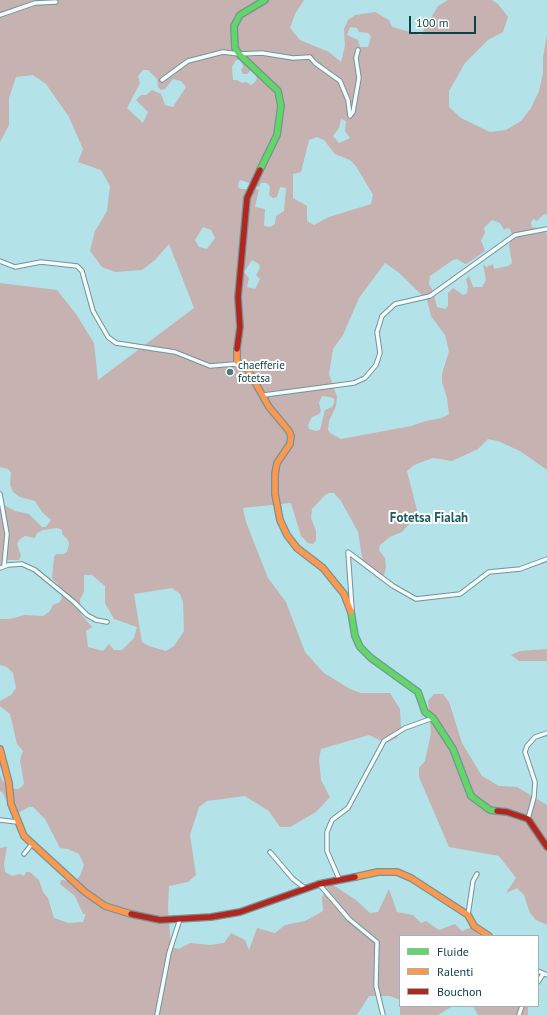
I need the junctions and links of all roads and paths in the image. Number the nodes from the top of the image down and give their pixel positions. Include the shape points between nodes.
1 (265, 0) edge
2 (56, 2) dead end
3 (0, 15) edge
4 (358, 50) dead end
5 (239, 54) junction
6 (162, 80) dead end
7 (547, 229) edge
8 (0, 261) edge
9 (248, 370) junction
10 (264, 395) junction
11 (0, 494) edge
12 (1, 503) edge
13 (547, 559) edge
14 (4, 566) junction
15 (0, 568) edge
16 (107, 622) dead end
17 (353, 622) junction
18 (433, 718) junction
19 (547, 733) edge
20 (0, 749) edge
21 (528, 819) junction
22 (0, 820) edge
23 (17, 822) junction
24 (32, 844) junction
25 (547, 847) edge
26 (270, 852) dead end
27 (24, 854) dead end
28 (477, 874) dead end
29 (340, 881) junction
30 (319, 884) junction
31 (306, 889) junction
32 (468, 916) junction
33 (180, 920) junction
34 (488, 935) edge
35 (156, 1015) edge
36 (384, 1015) edge

1 - 5 street via 244,11 237,19 233,36
2 - 3 street via 35,3
4 - 5 street via 356,58 359,78 350,116 348,100 340,81 310,57
5 - 6 street via 223,52 188,61
5 - 9 street via 278,91 281,106 277,135 248,198 238,297 240,327 236,357
7 - 10 street via 515,235 430,296 395,304 382,316 377,332 380,353 376,365 365,378 354,383
8 - 9 street via 15,267 41,262 77,266 82,271 93,311 108,337 116,343 175,352 210,366 234,364
9 - 10 street
10 - 17 street via 269,407 291,436 290,444 277,462 275,474 275,494 280,520 297,548 323,568 336,583 350,608
11 - 12 street
12 - 14 street via 7,534
13 - 17 street via 520,569 489,572 460,594 416,599 393,586 348,552
14 - 15 street
14 - 16 street via 22,564 34,570 87,615
17 - 18 street via 360,647 418,692 425,712
18 - 21 street via 453,749 467,789 475,800 490,810
18 - 29 street via 405,728 384,741 348,808 332,820 327,832 328,851
19 - 21 street via 536,737 525,752 535,782
20 - 23 street
21 - 25 street
22 - 23 street
23 - 24 street via 24,836
24 - 27 street
24 - 33 street via 85,892 105,906 137,916
26 - 31 street
28 - 32 street via 473,881
29 - 30 street
29 - 32 street via 378,872 397,872 411,878
30 - 31 street
30 - 36 street via 349,919 377,942 376,986
31 - 33 street via 240,912
32 - 34 street via 474,926
33 - 35 street via 169,953

